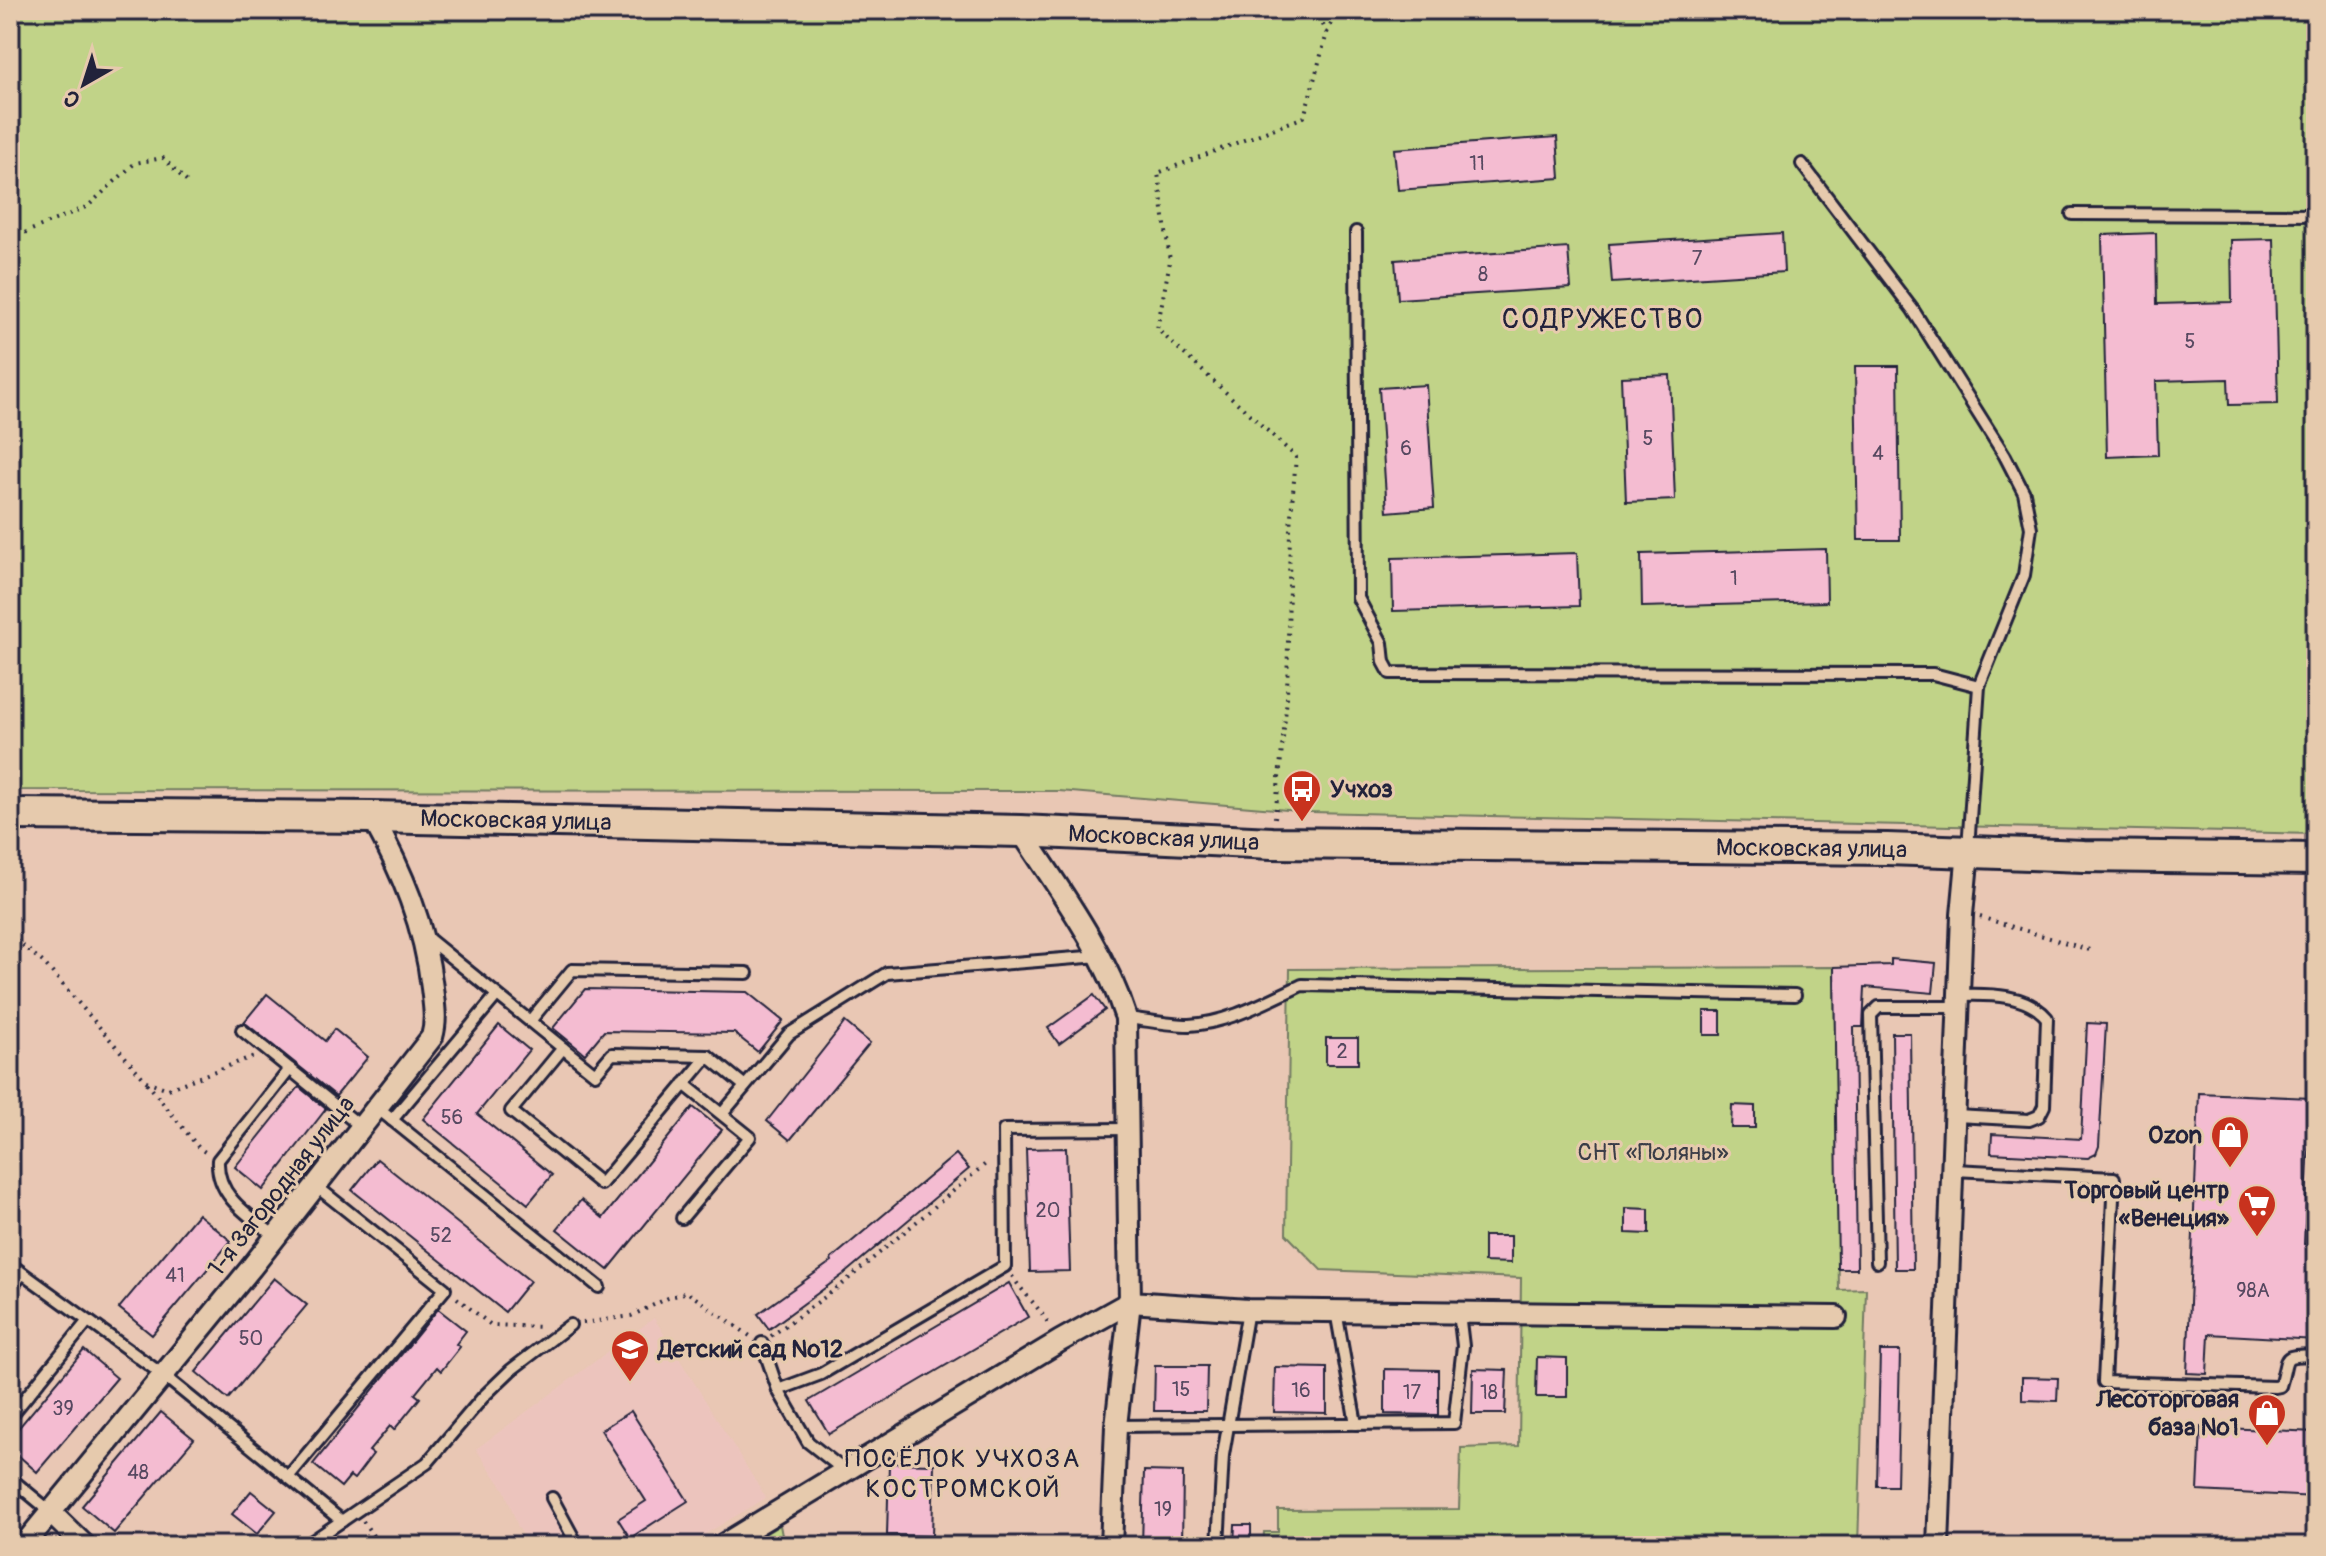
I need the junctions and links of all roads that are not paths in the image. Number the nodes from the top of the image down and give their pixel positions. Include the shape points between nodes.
1 (1802, 164) dead end
2 (2072, 214) dead end
3 (2316, 215) edge
4 (1356, 232) dead end
5 (1979, 686) junction
6 (10, 814) edge
7 (372, 817) junction
8 (1021, 831) junction
9 (1968, 851) junction
10 (2316, 859) edge
11 (424, 936) junction
12 (1101, 956) junction
13 (747, 973) dead end
14 (497, 995) junction
15 (1795, 995) dead end
16 (1960, 1001) junction
17 (1126, 1018) junction
18 (530, 1021) junction
19 (242, 1030) dead end
20 (563, 1048) junction
21 (708, 1056) junction
22 (290, 1069) junction
23 (684, 1084) junction
24 (745, 1086) junction
25 (376, 1107) junction
26 (722, 1114) junction
27 (1956, 1116) junction
28 (392, 1120) junction
29 (360, 1126) junction
30 (1129, 1129) junction
31 (1954, 1170) junction
32 (316, 1186) junction
33 (682, 1218) dead end
34 (276, 1237) junction
35 (1877, 1262) dead end
36 (10, 1264) edge
37 (22, 1274) junction
38 (599, 1287) dead end
39 (10, 1289) edge
40 (1130, 1302) junction
41 (1248, 1310) junction
42 (1336, 1311) junction
43 (1459, 1313) junction
44 (1836, 1317) dead end
45 (87, 1322) junction
46 (570, 1325) road end
47 (762, 1343) road end
48 (2316, 1355) edge
49 (163, 1375) junction
50 (778, 1390) junction
51 (10, 1417) edge
52 (1356, 1424) junction
53 (1228, 1425) junction
54 (1116, 1426) junction
55 (845, 1471) junction
56 (288, 1477) junction
57 (10, 1478) edge
58 (552, 1498) dead end
59 (51, 1513) junction
60 (342, 1521) junction
61 (23, 1546) edge
62 (85, 1546) edge
63 (305, 1546) edge
64 (578, 1546) edge
65 (721, 1546) edge
66 (1111, 1546) edge
67 (1218, 1546) edge
68 (1938, 1546) edge

1 - 5 lane via 1913,310 2024,493 2031,528 2024,575
2 - 3 lane
4 - 5 lane via 1358,598 1382,643 1390,673 1933,674
5 - 9 lane
6 - 7 main road, Московская улица
7 - 8 main road, Московская улица
7 - 11 street, 1-я Загородная улица
8 - 9 main road, Московская улица via 1272,843
8 - 12 street
9 - 10 main road, Московская улица
9 - 16 street
11 - 14 lane
11 - 25 street, 1-я Загородная улица via 436,1022 432,1037
12 - 17 street
12 - 24 lane via 887,973 789,1034
13 - 18 lane via 572,970
14 - 18 lane
14 - 28 lane
15 - 17 lane via 1302,985 1205,1023
16 - 27 street
16 - 27 lane via 1983,995 2026,1001 2047,1018 2044,1106 2029,1120
16 - 35 lane via 1879,1007 1871,1015
17 - 30 street
18 - 20 lane
19 - 22 lane
20 - 21 lane via 595,1074 612,1054
20 - 23 lane via 511,1111 601,1184
21 - 23 lane
21 - 24 lane
22 - 29 lane
22 - 34 lane via 218,1160 223,1190
23 - 26 lane
24 - 26 lane
25 - 28 lane
25 - 29 street, 1-я Загородная улица
26 - 33 lane via 750,1137
27 - 31 street
28 - 38 lane
29 - 32 street, 1-я Загородная улица
30 - 40 street
30 - 50 lane via 1004,1130 1005,1266 821,1374
31 - 48 lane via 2114,1178 2104,1382 2275,1387 2282,1382 2287,1359
31 - 68 street
32 - 34 street, 1-я Загородная улица
32 - 56 lane via 445,1289
34 - 49 street, 1-я Загородная улица
36 - 37 lane
37 - 39 lane
37 - 45 lane
40 - 41 street
40 - 54 street
40 - 55 street
41 - 42 street
41 - 53 lane
42 - 43 street
42 - 52 lane
43 - 44 street
43 - 52 lane via 1463,1346 1454,1423
45 - 49 lane
45 - 51 lane
46 - 60 lane via 484,1396 427,1463
47 - 50 lane
49 - 56 lane
49 - 59 street, 1-я Загородная улица
50 - 55 lane via 808,1442
52 - 53 lane
53 - 54 lane
53 - 67 lane
54 - 66 street
55 - 65 street
56 - 60 lane
57 - 59 lane
58 - 64 lane
59 - 61 street, 1-я Загородная улица
59 - 62 street
60 - 63 lane

